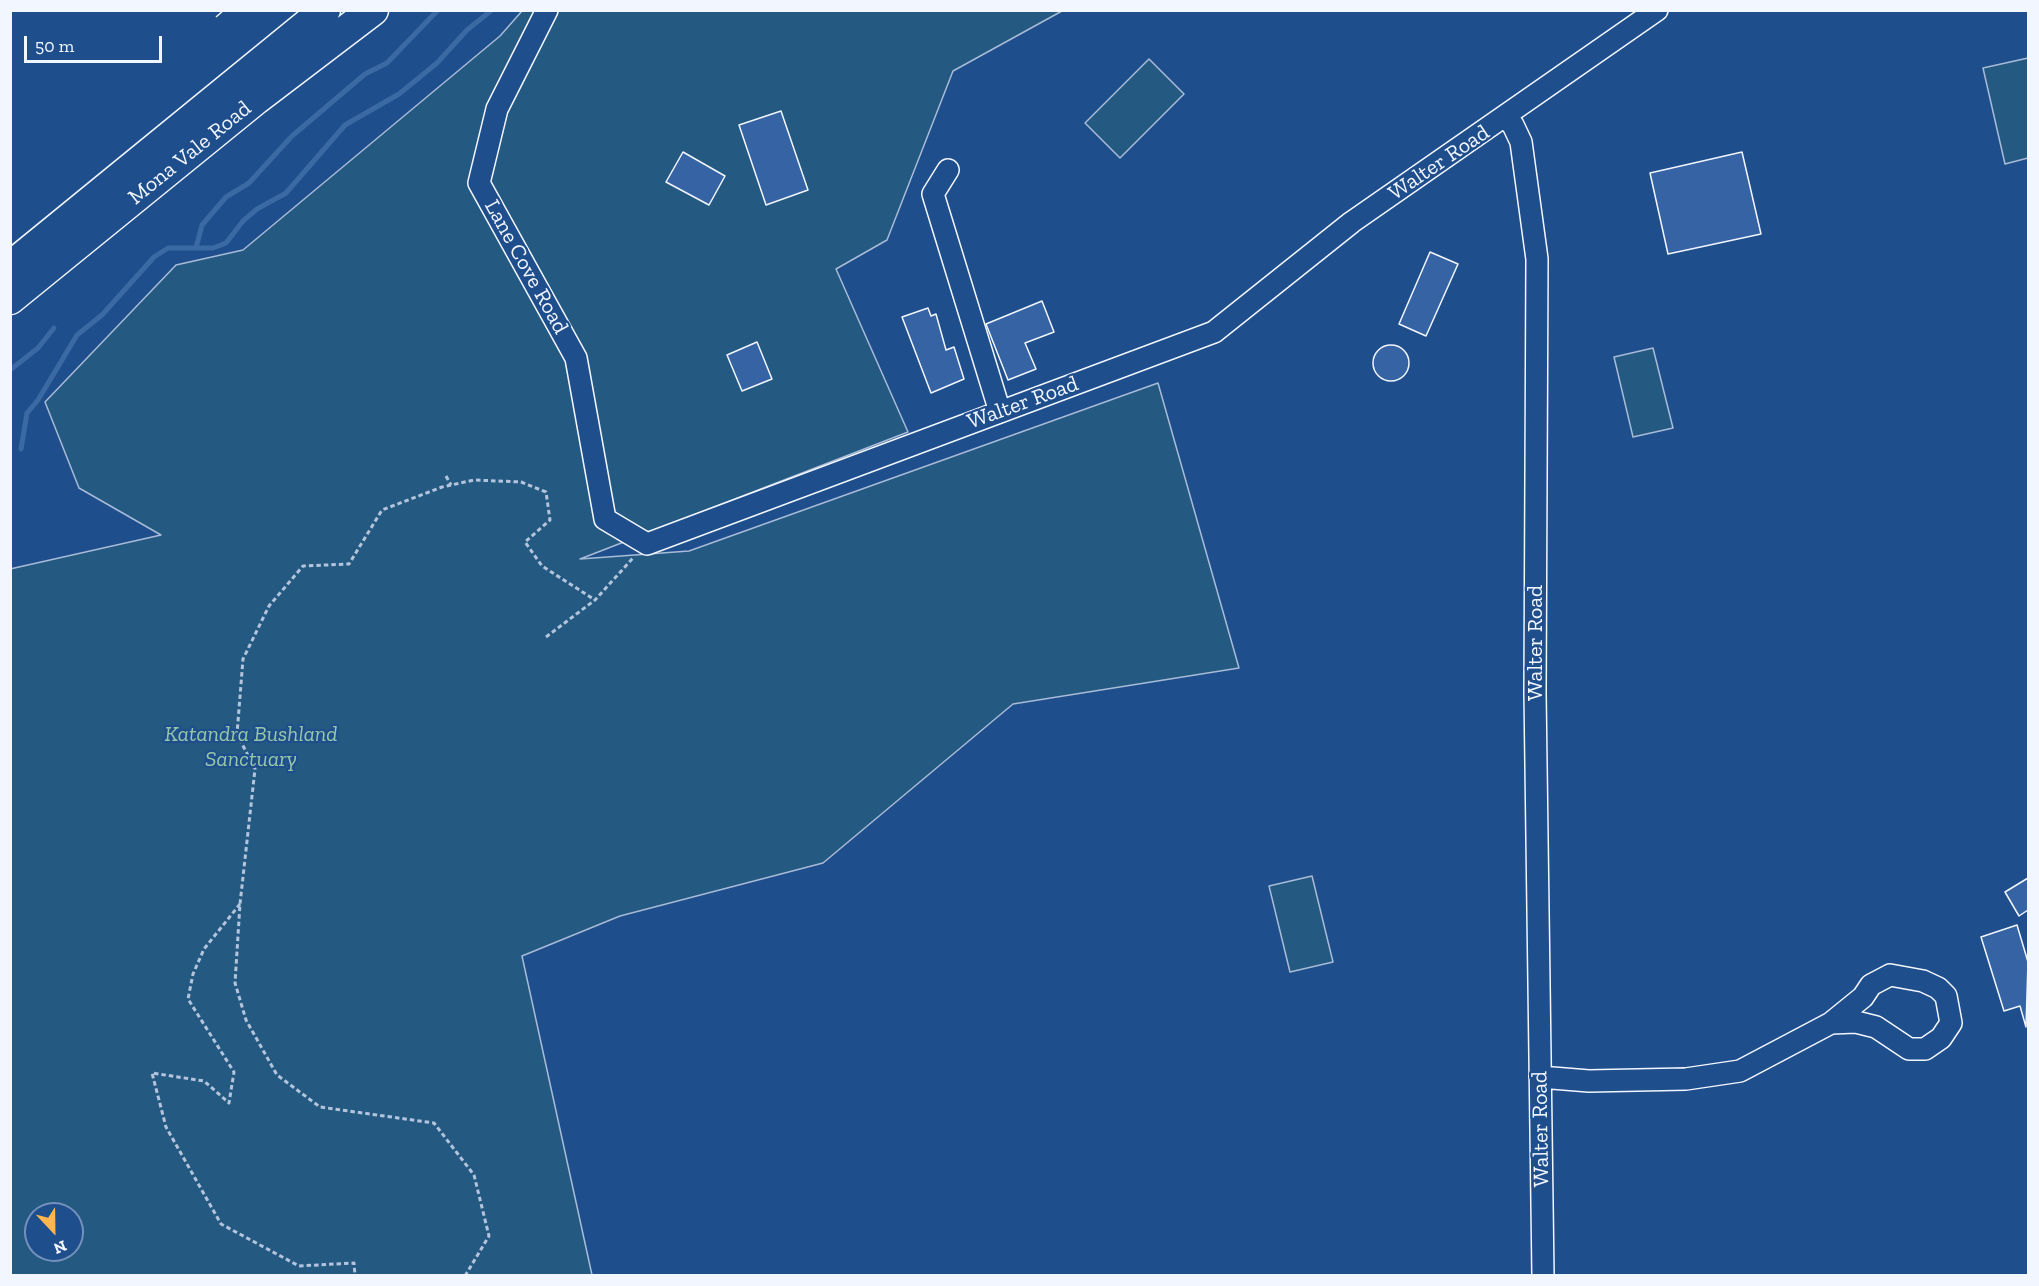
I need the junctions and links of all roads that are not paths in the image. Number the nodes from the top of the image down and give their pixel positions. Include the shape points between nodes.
1 (325, 10) edge
2 (373, 10) edge
3 (547, 10) edge
4 (1657, 10) edge
5 (1505, 117) junction
6 (948, 170) dead end
7 (10, 267) edge
8 (10, 299) edge
9 (1000, 412) junction
10 (647, 544) joint
11 (1831, 1023) junction
12 (1540, 1077) junction
13 (1543, 1275) edge

1 - 7 highway, Mona Vale Road
2 - 8 highway, Mona Vale Road via 256,99
3 - 10 street, Lane Cove Road via 497,109 479,183 576,358 605,519
4 - 5 street
5 - 9 street, Walter Road via 1352,222 1214,333
5 - 12 street, Walter Road via 1521,142 1537,259 1535,692
6 - 9 street via 933,194
9 - 10 street, Walter Road
11 - 11 street via 1863,997 1871,985 1890,975 1938,988 1946,996 1952,1023 1941,1038 1925,1049 1909,1049 1876,1027
11 - 12 street via 1740,1071 1686,1079 1589,1081
12 - 13 street, Walter Road

